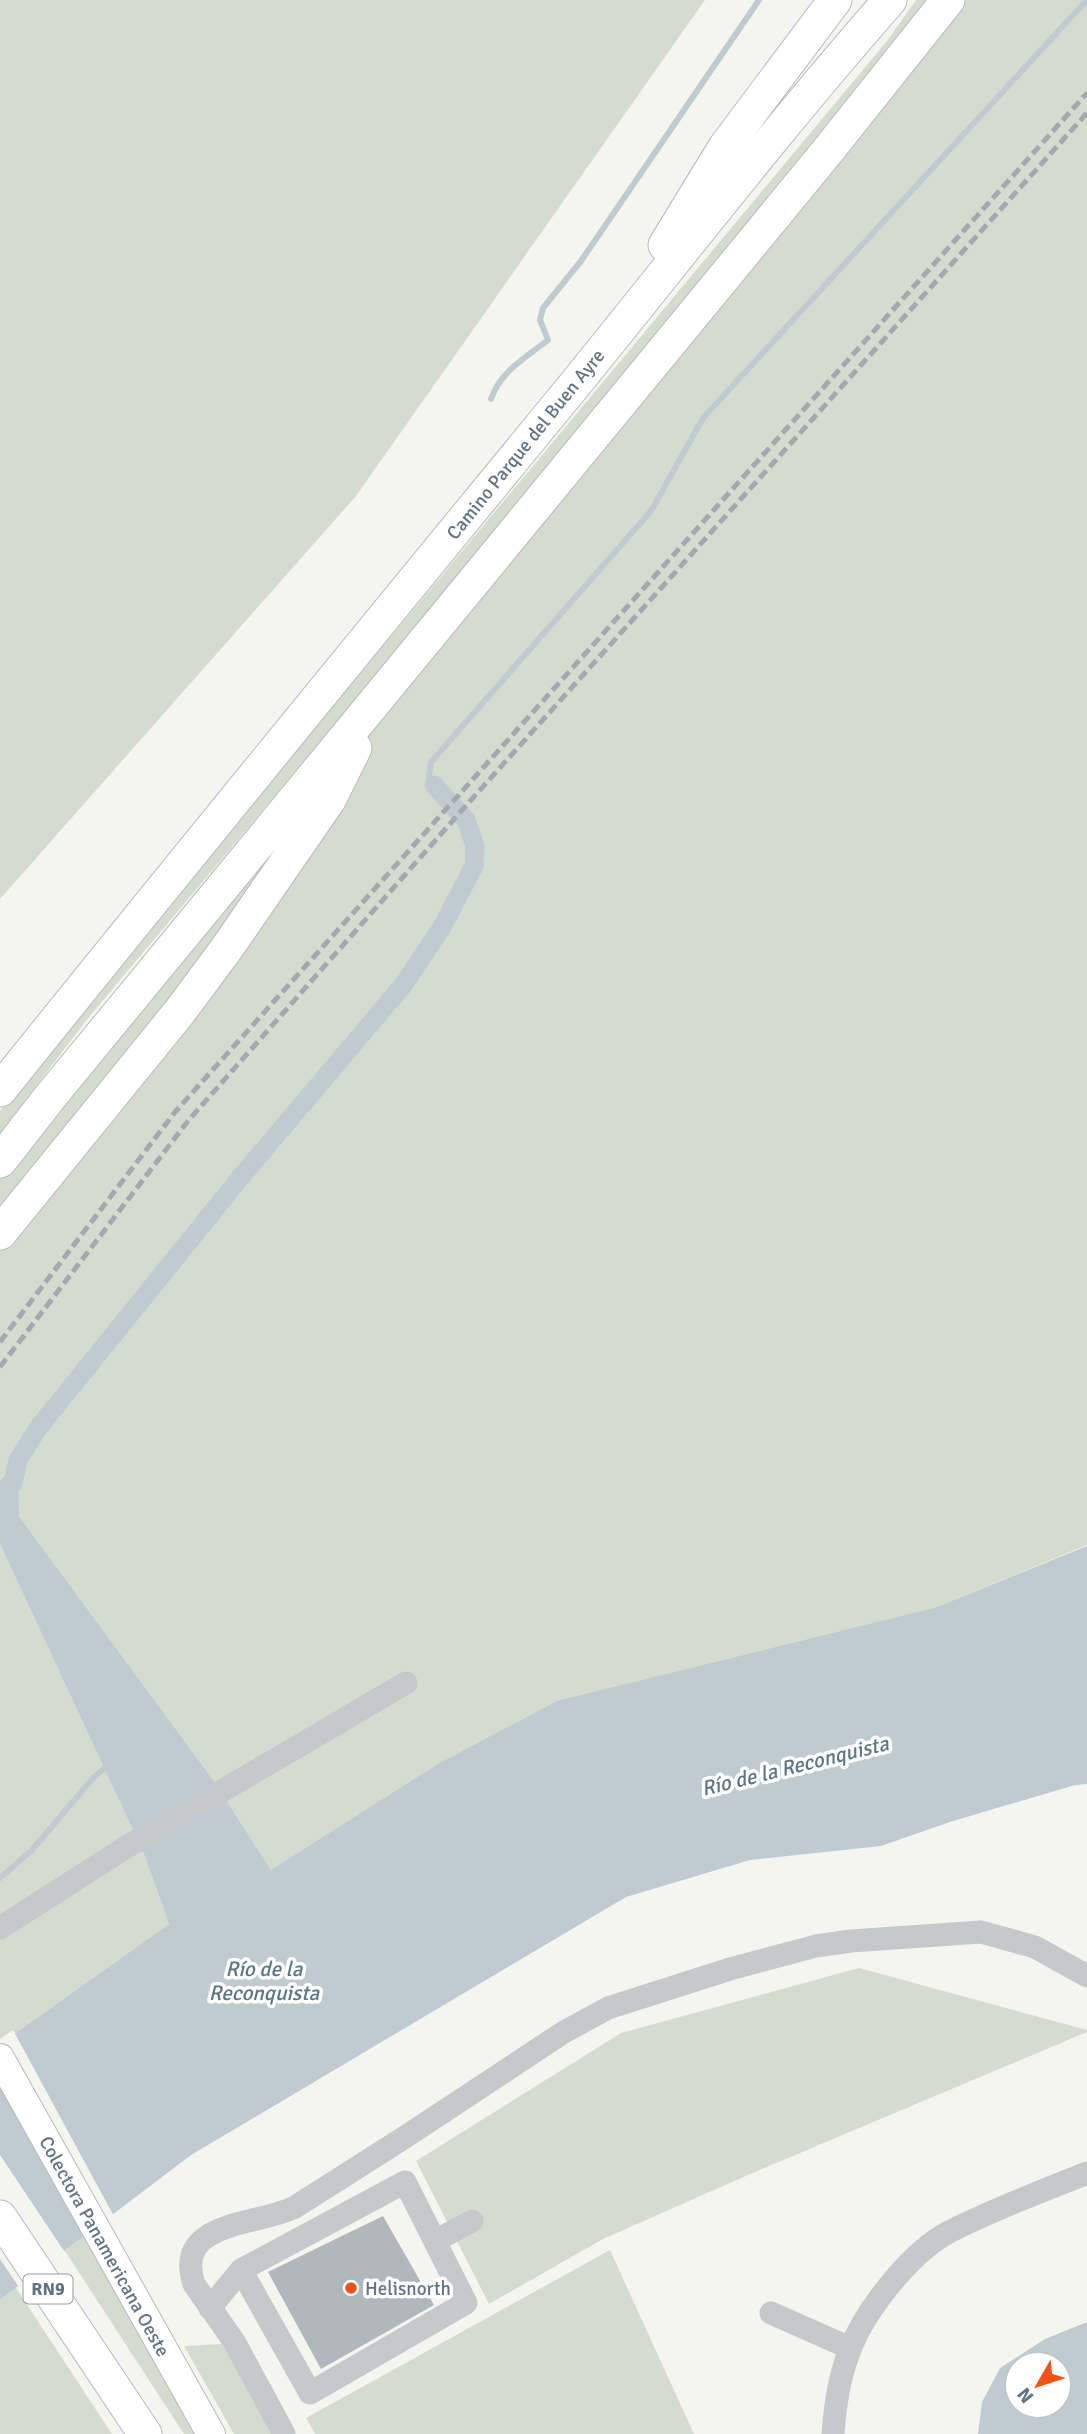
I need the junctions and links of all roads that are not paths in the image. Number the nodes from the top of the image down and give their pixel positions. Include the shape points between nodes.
1 (835, 0) edge
2 (890, 0) edge
3 (948, 0) edge
4 (966, 0) edge
5 (896, 66) junction
6 (601, 352) junction
7 (380, 696) junction
8 (161, 889) junction
9 (0, 1065) edge
10 (0, 1090) edge
11 (0, 1161) edge
12 (0, 1233) edge
13 (406, 1683) dead end
14 (0, 1928) edge
15 (1087, 1976) edge
16 (0, 2058) edge
17 (1087, 2173) edge
18 (0, 2217) edge
19 (472, 2221) dead end
20 (435, 2241) junction
21 (242, 2270) junction
22 (210, 2308) junction
23 (771, 2313) dead end
24 (850, 2348) junction
25 (145, 2434) edge
26 (211, 2434) edge
27 (284, 2434) edge
28 (834, 2434) edge

1 - 6 highway via 725,147
2 - 6 highway, Camino Parque del Buen Ayre via 821,78
3 - 5 highway
4 - 5 highway
5 - 7 highway
6 - 8 highway, Camino Parque del Buen Ayre
7 - 11 highway
7 - 12 highway via 329,800 181,1010
8 - 9 highway
8 - 10 highway
13 - 14 street via 128,1846
15 - 22 street via 1035,1947 981,1932 816,1946 608,2008 295,2207 204,2238 193,2253 190,2273
16 - 26 main road, Colectora Panamericana Oeste
17 - 24 street via 947,2233 930,2245 884,2291
18 - 25 highway, RN9
19 - 20 street
20 - 21 street via 405,2182
20 - 21 street via 466,2303 310,2393
21 - 22 street
22 - 27 street via 235,2343
23 - 24 street
24 - 28 street via 835,2407

